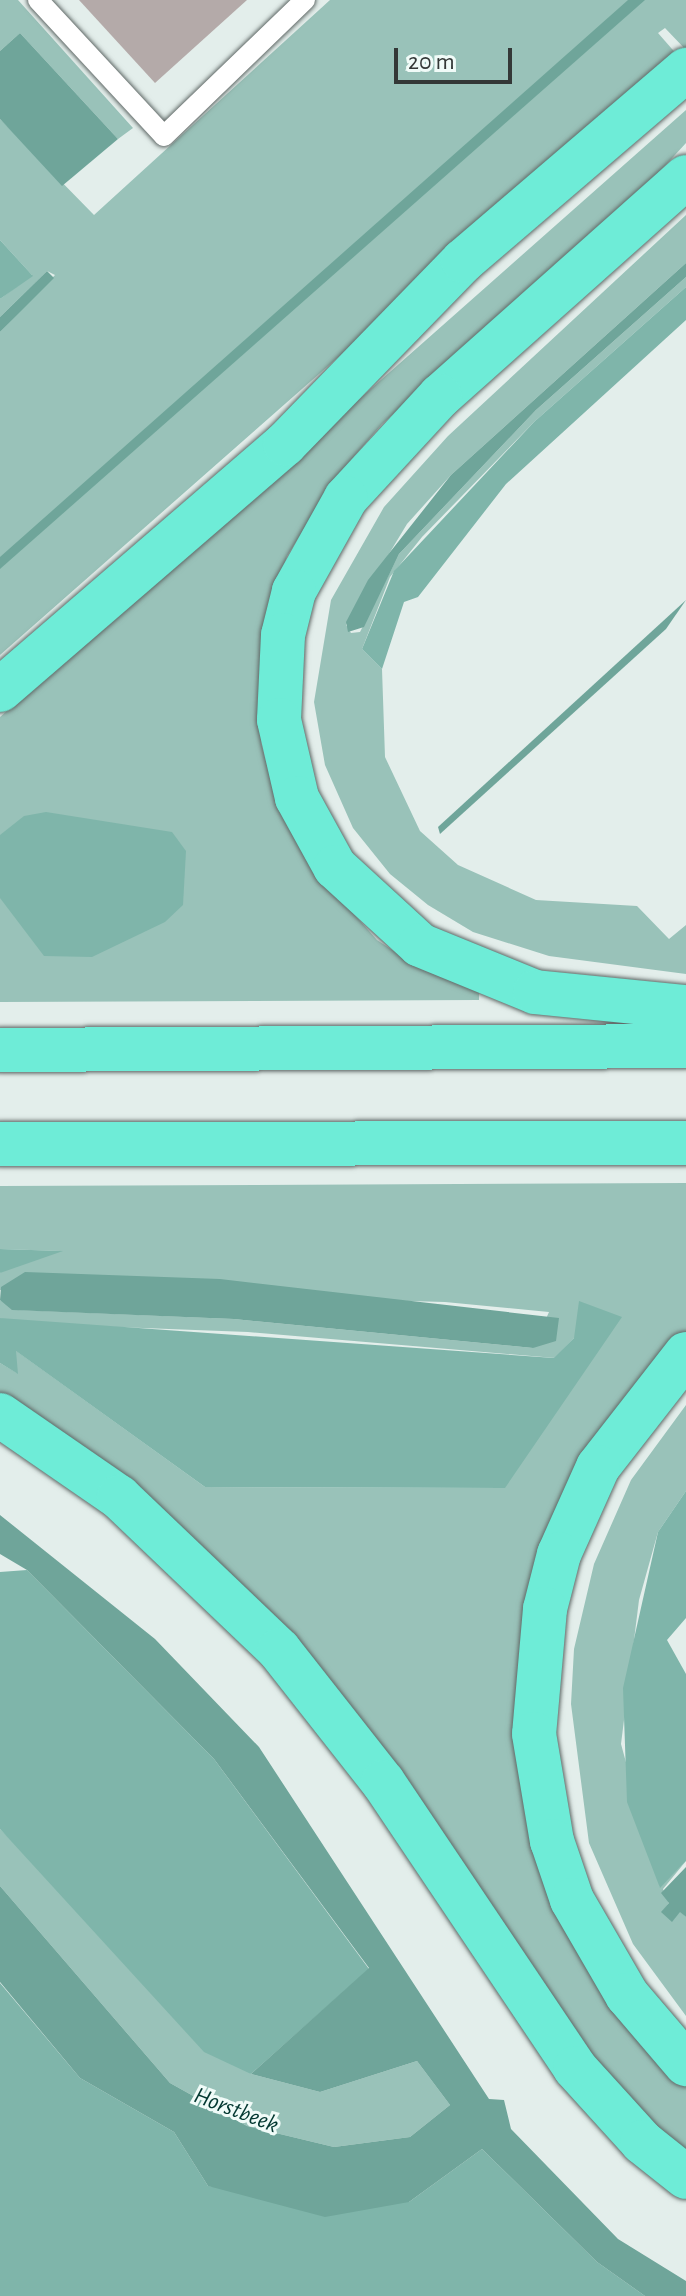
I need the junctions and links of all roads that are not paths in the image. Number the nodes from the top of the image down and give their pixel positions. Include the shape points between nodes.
1 (38, 0) edge
2 (305, 0) edge
3 (686, 70) edge
4 (686, 177) edge
5 (0, 690) edge
6 (686, 1007) edge
7 (686, 1046) edge
8 (0, 1050) edge
9 (686, 1143) edge
10 (0, 1144) edge
11 (686, 1354) edge
12 (0, 1415) edge
13 (686, 2064) edge
14 (686, 2177) edge

1 - 2 lane via 164,136
3 - 5 highway via 463,261 380,354 285,444
4 - 6 highway via 440,396 346,498 294,591 283,635 279,720 297,798 320,844 363,900 420,945 535,992
7 - 8 highway
9 - 10 highway
11 - 13 highway via 598,1467 559,1554 541,1637 534,1734 552,1841 572,1900 627,1995
12 - 14 highway via 119,1497 279,1650 383,1782 575,2068 642,2142

